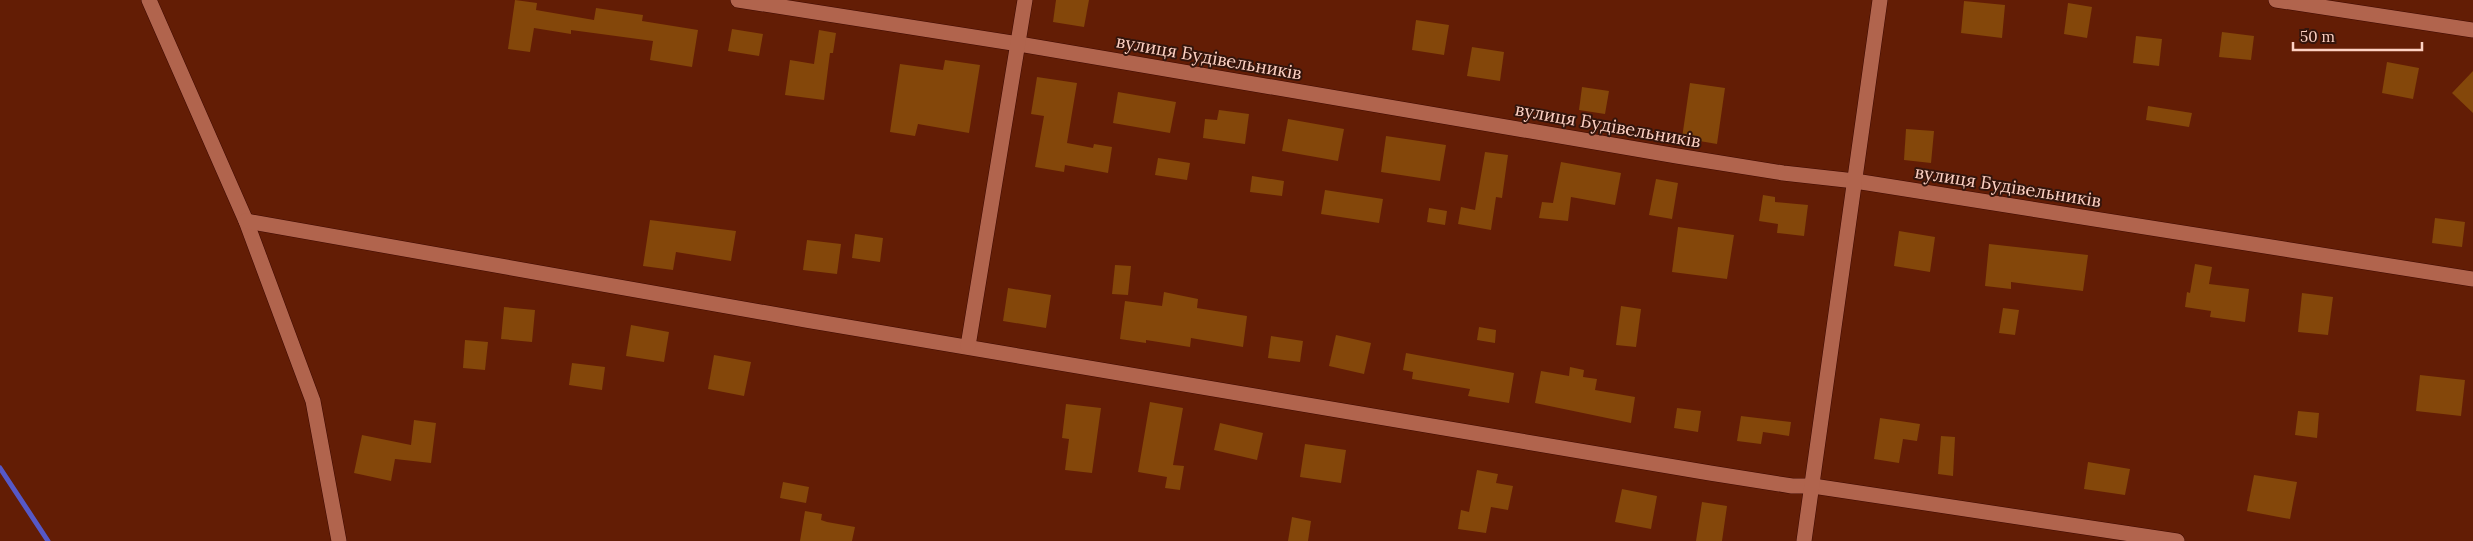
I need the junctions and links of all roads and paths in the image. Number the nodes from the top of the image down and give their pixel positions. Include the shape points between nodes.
1 (149, 0) edge
2 (738, 0) edge
3 (1025, 0) edge
4 (1880, 0) edge
5 (2276, 0) edge
6 (2473, 30) edge
7 (1019, 44) junction
8 (1855, 181) junction
9 (246, 220) junction
10 (2473, 279) edge
11 (968, 346) junction
12 (1812, 486) junction
13 (340, 539) edge
14 (1804, 541) edge
15 (2177, 541) edge

1 - 9 street
2 - 7 street, вулиця Будівельників
3 - 7 street
4 - 8 street
5 - 6 street
7 - 8 street, вулиця Будівельників via 1686,158
7 - 11 street
8 - 10 street, вулиця Будівельників
8 - 12 street
9 - 11 street
9 - 13 street via 313,401
11 - 12 street via 1710,473 1792,486
12 - 14 street
12 - 15 street

